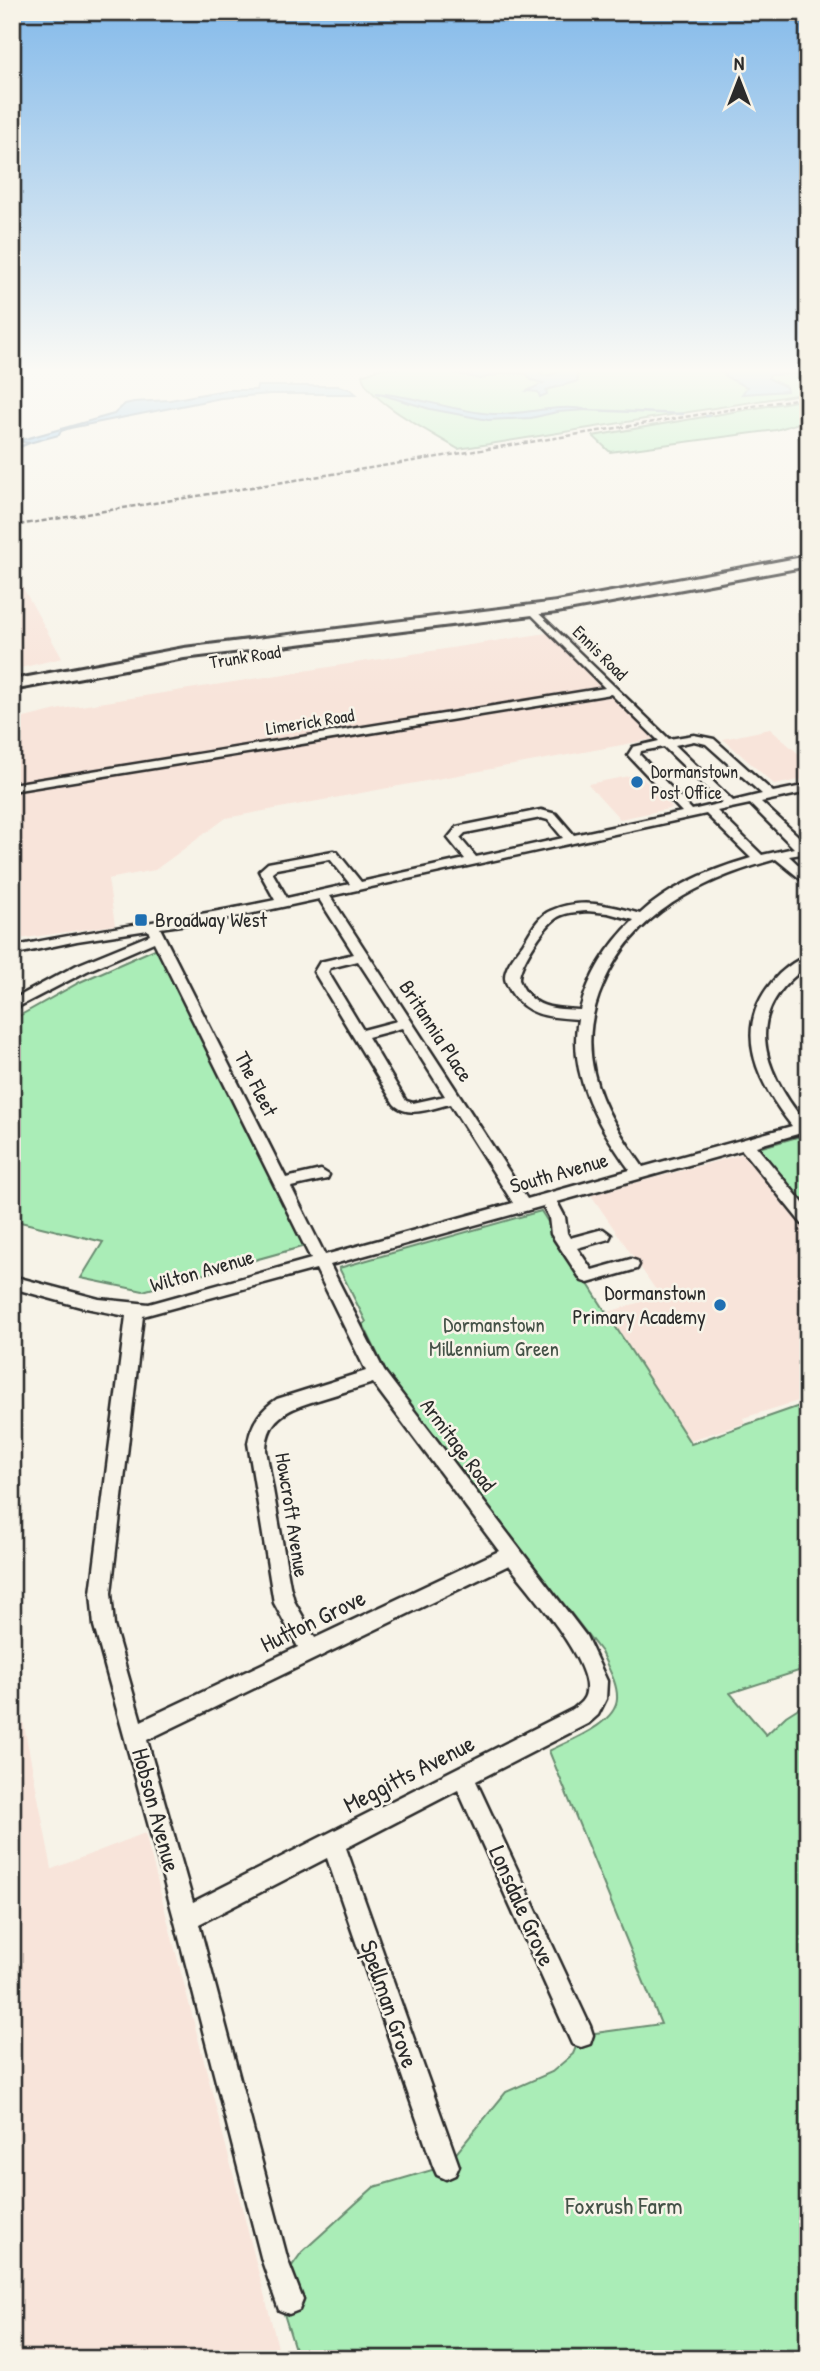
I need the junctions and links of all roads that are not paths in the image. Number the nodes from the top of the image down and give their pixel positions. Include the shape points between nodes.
1 (808, 562) edge
2 (532, 610) junction
3 (477, 618) junction
4 (12, 685) edge
5 (613, 690) junction
6 (12, 697) edge
7 (667, 743) junction
8 (12, 788) edge
9 (808, 788) edge
10 (771, 796) junction
11 (752, 800) junction
12 (731, 805) junction
13 (709, 810) junction
14 (690, 814) junction
15 (572, 840) junction
16 (806, 849) edge
17 (781, 855) junction
18 (759, 859) junction
19 (473, 861) junction
20 (808, 881) edge
21 (358, 886) junction
22 (322, 894) junction
23 (283, 903) junction
24 (641, 918) junction
25 (156, 932) junction
26 (99, 933) junction
27 (12, 951) edge
28 (113, 954) junction
29 (361, 956) junction
30 (808, 960) edge
31 (12, 1006) edge
32 (585, 1015) junction
33 (405, 1023) junction
34 (359, 1035) junction
35 (455, 1098) junction
36 (805, 1126) edge
37 (745, 1143) junction
38 (639, 1172) junction
39 (321, 1175) dead end
40 (283, 1184) junction
41 (519, 1198) junction
42 (547, 1198) junction
43 (808, 1220) edge
44 (603, 1235) dead end
45 (567, 1245) junction
46 (322, 1261) junction
47 (631, 1265) dead end
48 (12, 1282) edge
49 (135, 1311) junction
50 (377, 1375) junction
51 (512, 1554) junction
52 (579, 1642) joint
53 (311, 1651) junction
54 (136, 1734) junction
55 (463, 1777) junction
56 (333, 1843) junction
57 (186, 1918) junction
58 (581, 2035) dead end
59 (446, 2166) dead end
60 (289, 2300) dead end

1 - 2 main road, Trunk Road
2 - 3 main road, Trunk Road
2 - 5 street, Ennis Road
3 - 4 main road, Trunk Road via 190,654
3 - 6 main road, Trunk Road via 67,684
5 - 7 street, Ennis Road
5 - 8 street, Limerick Road
7 - 10 street via 694,738 710,741
7 - 12 street, Ennis Road
7 - 14 street via 637,749 635,755
9 - 10 street
10 - 11 street
11 - 12 street
11 - 16 street
12 - 13 street
13 - 14 street
13 - 18 street
14 - 15 street
15 - 19 street
15 - 19 street via 552,817 541,814 461,830 454,838
16 - 17 street
17 - 18 street
17 - 20 street
18 - 24 street via 689,887
19 - 21 street
21 - 22 street
21 - 23 street via 333,855 272,866 265,871
22 - 23 street
22 - 29 street, Britannia Place
23 - 25 street
24 - 32 street via 604,963
24 - 32 street via 596,905 553,914 513,971 514,985 538,1010
25 - 26 street
25 - 28 street
25 - 40 street, The Fleet
26 - 27 street
26 - 28 street
28 - 31 street
29 - 33 street, Britannia Place
29 - 34 street via 320,970
30 - 36 street via 783,977 768,996 756,1030 763,1069 782,1104
32 - 38 street via 583,1058 594,1098
33 - 34 street
33 - 35 street, Britannia Place
34 - 35 street via 406,1107
35 - 41 street, Britannia Place
36 - 37 street, South Avenue
37 - 38 street, South Avenue
37 - 43 street
38 - 42 street, South Avenue
39 - 40 street
40 - 46 street, The Fleet
41 - 42 street, South Avenue
41 - 46 street, South Avenue
42 - 45 street
44 - 45 street
45 - 47 street via 588,1277
46 - 49 street, Wilton Avenue
46 - 50 street, Armitage Road
48 - 49 street, Wilton Avenue
49 - 54 street, Hobson Avenue via 102,1608
50 - 51 street, Armitage Road
50 - 53 street, Howcroft Avenue via 283,1404 270,1413 258,1436 284,1603
51 - 52 street, Armitage Road
51 - 53 street, Hutton Grove
52 - 55 street, Meggitts Avenue via 595,1678 596,1703 581,1717
53 - 54 street, Hutton Grove
54 - 57 street, Hobson Avenue
55 - 56 street, Meggitts Avenue
55 - 58 street, Lonsdale Grove
56 - 57 street, Meggitts Avenue
56 - 59 street, Spellman Grove
57 - 60 street, Hobson Avenue

